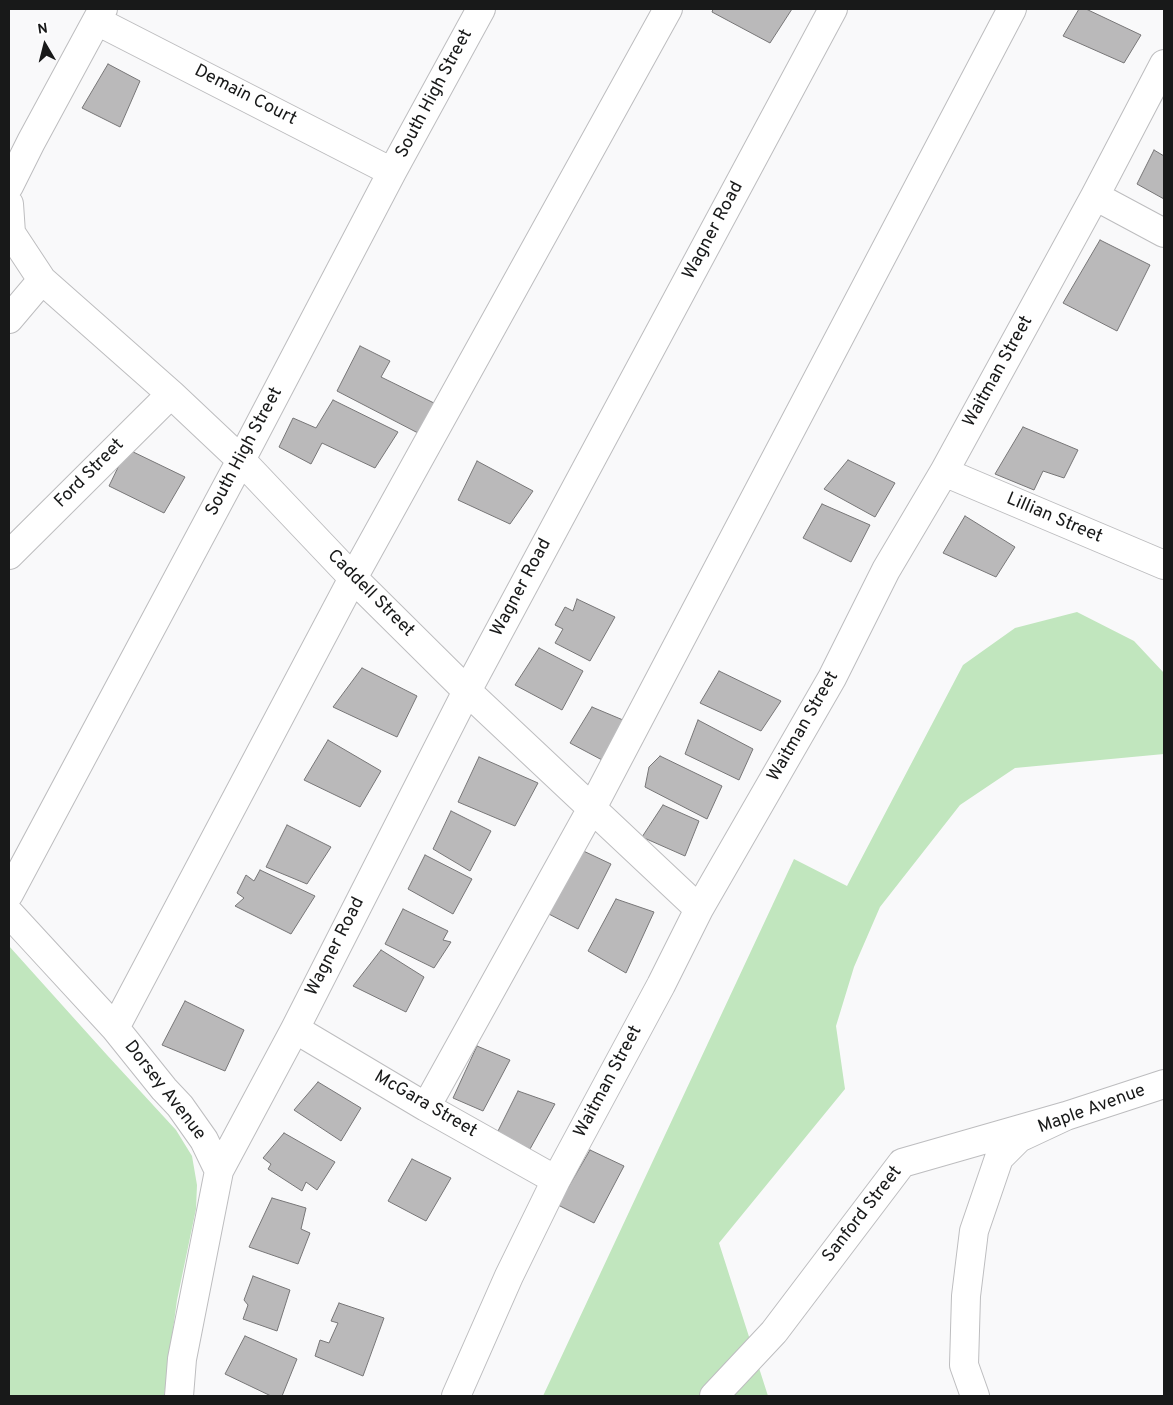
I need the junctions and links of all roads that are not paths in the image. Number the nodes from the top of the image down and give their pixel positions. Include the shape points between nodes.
1 (480, 9) edge
2 (668, 9) edge
3 (834, 9) edge
4 (1012, 9) edge
5 (100, 15) edge
6 (1164, 64) edge
7 (392, 172) junction
8 (9, 186) edge
9 (1095, 196) junction
10 (9, 204) edge
11 (1164, 233) edge
12 (42, 280) junction
13 (9, 319) edge
14 (171, 394) junction
15 (241, 460) junction
16 (944, 472) junction
17 (9, 555) edge
18 (1164, 565) edge
19 (353, 578) junction
20 (466, 692) junction
21 (592, 808) junction
22 (9, 894) edge
23 (699, 909) junction
24 (9, 914) edge
25 (114, 1028) junction
26 (295, 1028) junction
27 (1164, 1084) edge
28 (426, 1107) junction
29 (1066, 1116) junction
30 (219, 1170) junction
31 (556, 1180) junction
32 (178, 1396) edge
33 (456, 1396) edge
34 (714, 1396) edge
35 (975, 1396) edge

1 - 7 street, South High Street
2 - 19 street
3 - 20 street, Wagner Road
4 - 21 street
5 - 7 street, Demain Court
5 - 8 street
6 - 9 street, Waitman Street
7 - 15 street, South High Street
9 - 11 street
9 - 16 street, Waitman Street
10 - 12 street, Caddell Street via 11,233
12 - 13 street
12 - 14 street, Caddell Street
14 - 15 street, Caddell Street
14 - 17 street, Ford Street
15 - 19 street, Caddell Street
15 - 22 street, South High Street
16 - 18 street, Lillian Street
16 - 23 street, Waitman Street via 886,570 832,678
19 - 20 street, Caddell Street
19 - 25 street
20 - 21 street, Caddell Street
20 - 26 street, Wagner Road
21 - 23 street, Caddell Street
21 - 28 street
23 - 31 street, Waitman Street
24 - 25 street, Dorsey Avenue
25 - 30 street, Dorsey Avenue via 180,1106 204,1140
26 - 28 street, McGara Street
26 - 30 street, Wagner Road
27 - 29 street, Maple Avenue
28 - 31 street, McGara Street
29 - 34 street, Sanford Street via 902,1162 774,1332
29 - 35 street, Maple Avenue via 1019,1138 999,1158 988,1187 974,1231 966,1296 964,1366
30 - 32 street via 182,1358
31 - 33 street, Waitman Street

